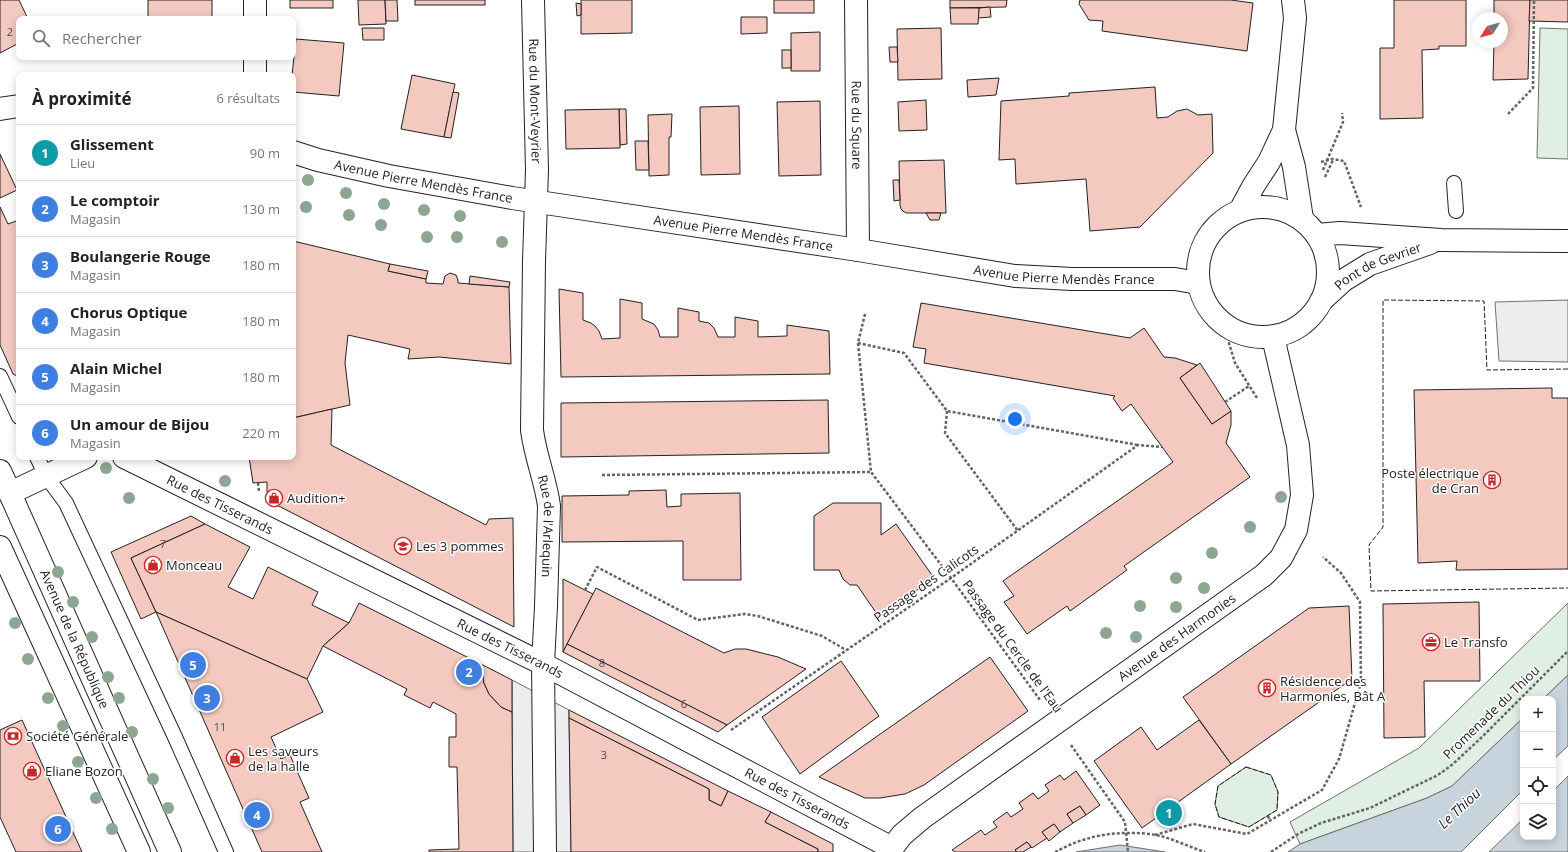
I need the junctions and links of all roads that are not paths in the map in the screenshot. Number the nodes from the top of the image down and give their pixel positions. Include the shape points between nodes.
1 (255, 0) edge
2 (533, 0) edge
3 (856, 0) edge
4 (1293, 0) edge
5 (255, 16) edge
6 (255, 60) edge
7 (255, 72) edge
8 (16, 106) edge
9 (0, 109) edge
10 (1284, 130) junction
11 (296, 153) edge
12 (1454, 183) dead end
13 (536, 201) junction
14 (1241, 209) junction
15 (1456, 211) dead end
16 (1302, 219) junction
17 (1317, 234) junction
18 (1441, 240) junction
19 (1565, 242) edge
20 (858, 250) junction
21 (1198, 283) junction
22 (1321, 301) junction
23 (1273, 337) junction
24 (0, 376) edge
25 (16, 411) edge
26 (71, 460) edge
27 (130, 460) edge
28 (42, 466) edge
29 (0, 471) edge
30 (10, 492) junction
31 (0, 547) edge
32 (543, 664) junction
33 (890, 850) edge
34 (139, 852) edge
35 (170, 852) edge
36 (226, 852) edge
37 (545, 852) edge

1 - 5 street
2 - 13 street, Rue du Mont-Veyrier
3 - 20 street, Rue du Square
4 - 10 street via 1295,18
6 - 7 street
8 - 9 street
10 - 14 street via 1269,162
10 - 16 street via 1294,167
11 - 13 street, Avenue Pierre Mendès France via 390,176
12 - 15 lane
13 - 20 street, Avenue Pierre Mendès France
13 - 32 street, Rue de l'Arlequin via 532,430 549,506
14 - 16 street via 1262,206 1283,209
14 - 21 street via 1211,230 1202,246 1197,264
16 - 17 street
17 - 18 street, Pont de Gevrier via 1340,233
17 - 22 street via 1325,250 1328,267 1327,284
18 - 19 street, Pont de Gevrier
18 - 22 street, Pont de Gevrier via 1370,264 1344,280
20 - 21 street, Avenue Pierre Mendès France via 1015,276 1174,279
21 - 23 street via 1211,312 1223,323 1238,332 1255,337
22 - 23 street via 1313,314 1301,325
23 - 33 street, Avenue des Harmonies via 1298,445 1302,495 1296,530 1281,558 1264,575 912,825
24 - 25 lane
26 - 28 street
27 - 32 street, Rue des Tisserands
28 - 30 street
28 - 36 lane via 66,503
29 - 30 street, Avenue de la République
30 - 35 street, Avenue de la République
31 - 34 street
32 - 33 street, Rue des Tisserands
32 - 37 street, Rue de l'Arlequin

